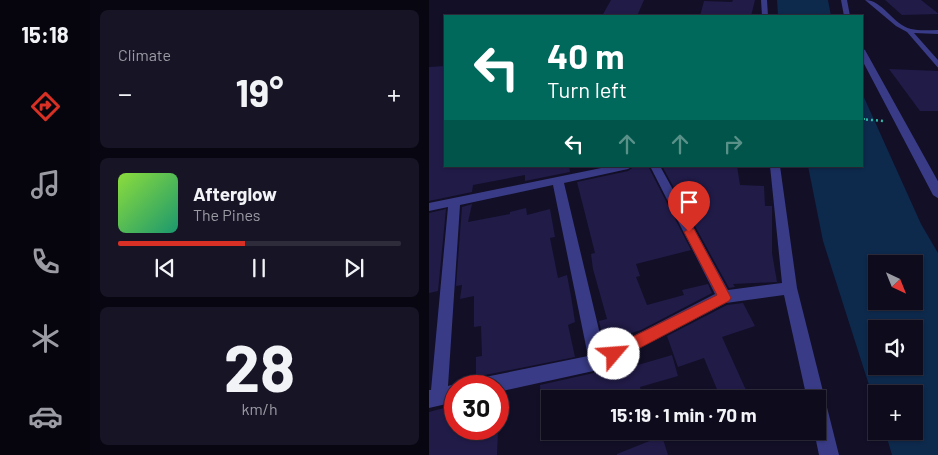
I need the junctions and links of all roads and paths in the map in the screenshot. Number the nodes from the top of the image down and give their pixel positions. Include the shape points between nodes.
1 (764, 0) edge
2 (843, 0) edge
3 (868, 0) edge
4 (765, 15) edge
5 (847, 15) edge
6 (909, 31) junction
7 (938, 32) edge
8 (863, 54) edge
9 (938, 67) edge
10 (863, 120) edge
11 (898, 121) junction
12 (623, 167) edge
13 (656, 167) edge
14 (775, 167) edge
15 (558, 181) junction
16 (938, 195) edge
17 (454, 202) junction
18 (429, 207) edge
19 (790, 288) junction
20 (725, 298) junction
21 (598, 362) junction
22 (509, 381) edge
23 (814, 390) edge
24 (441, 396) edge
25 (825, 440) edge
26 (829, 455) edge

1 - 4 street
2 - 5 street
3 - 6 street
6 - 7 street
6 - 9 street
8 - 11 street
10 - 11 path
11 - 16 street
12 - 15 street
13 - 20 street
14 - 19 street
15 - 17 street
15 - 21 street
17 - 18 street
17 - 24 street
19 - 20 street
19 - 23 street
20 - 21 street
21 - 22 street
25 - 26 street

